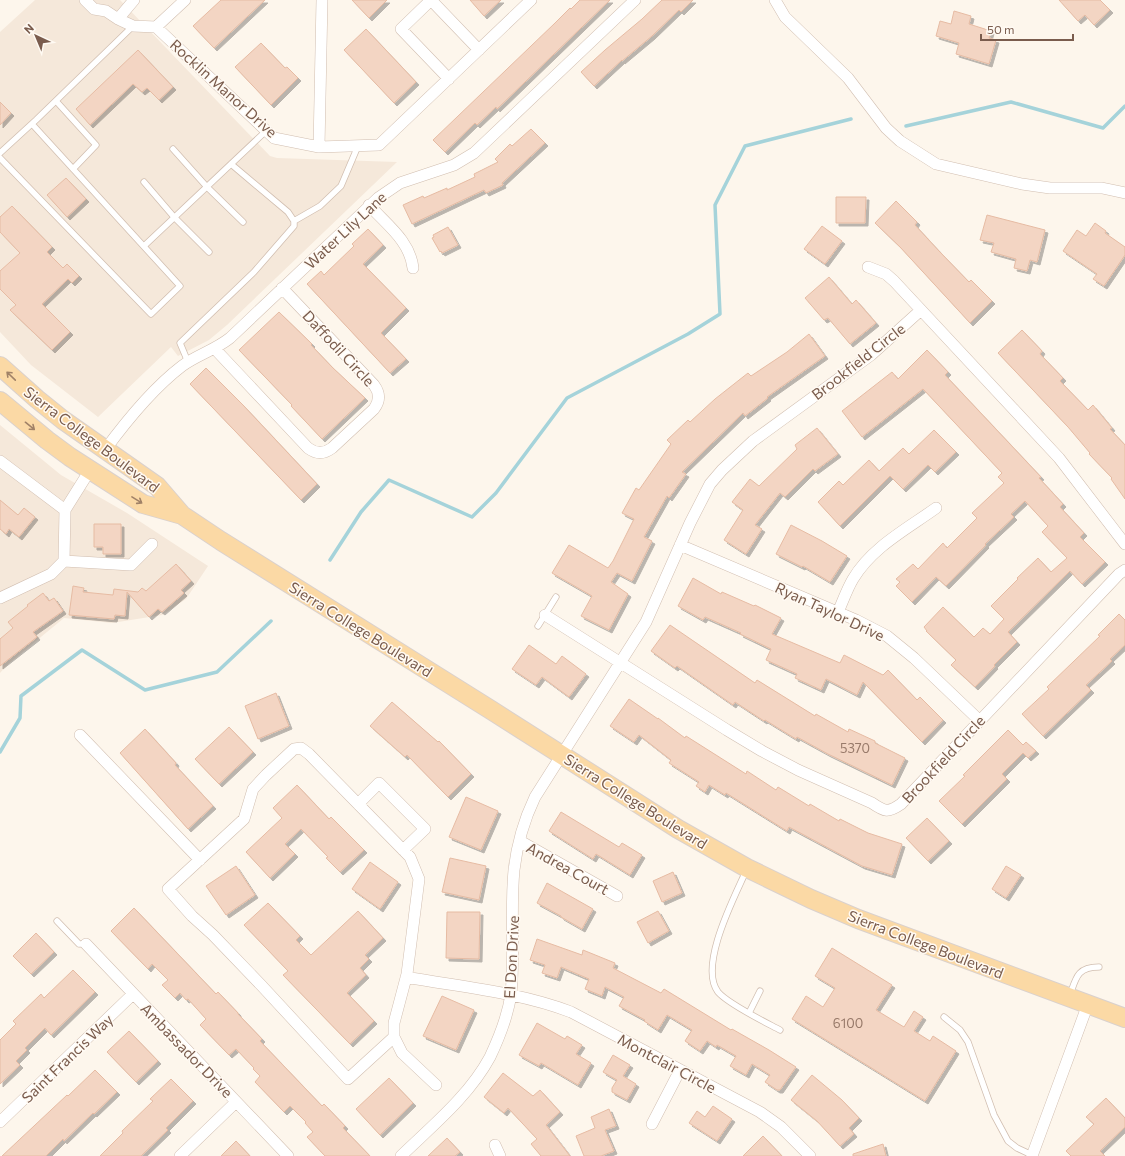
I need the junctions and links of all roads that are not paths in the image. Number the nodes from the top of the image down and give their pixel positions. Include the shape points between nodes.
1 (85, 0) edge
2 (134, 0) edge
3 (185, 0) edge
4 (322, 0) edge
5 (531, 0) edge
6 (635, 0) edge
7 (775, 0) edge
8 (104, 5) edge
9 (118, 19) junction
10 (134, 26) junction
11 (156, 27) junction
12 (479, 50) junction
13 (449, 79) junction
14 (56, 101) junction
15 (32, 124) junction
16 (266, 131) junction
17 (358, 146) junction
18 (319, 147) junction
19 (173, 149) dead end
20 (0, 153) edge
21 (0, 158) edge
22 (231, 164) junction
23 (72, 169) junction
24 (144, 182) dead end
25 (207, 186) junction
26 (1125, 193) edge
27 (369, 205) junction
28 (174, 217) junction
29 (243, 222) dead end
30 (294, 222) junction
31 (144, 246) junction
32 (209, 252) dead end
33 (868, 267) dead end
34 (413, 268) dead end
35 (282, 288) junction
36 (921, 310) junction
37 (215, 349) junction
38 (188, 362) junction
39 (0, 366) edge
40 (0, 401) edge
41 (105, 450) junction
42 (0, 461) edge
43 (90, 470) junction
44 (936, 508) dead end
45 (64, 510) junction
46 (182, 515) junction
47 (152, 544) dead end
48 (1125, 544) edge
49 (680, 545) junction
50 (64, 561) junction
51 (1125, 570) edge
52 (556, 597) dead end
53 (0, 598) edge
54 (838, 612) junction
55 (545, 614) junction
56 (538, 626) dead end
57 (621, 663) junction
58 (979, 720) junction
59 (80, 735) dead end
60 (562, 755) junction
61 (358, 804) junction
62 (520, 841) junction
63 (403, 850) junction
64 (200, 860) junction
65 (747, 868) junction
66 (617, 896) dead end
67 (57, 921) dead end
68 (86, 944) joint
69 (1099, 967) dead end
70 (406, 977) junction
71 (760, 991) dead end
72 (133, 994) junction
73 (511, 995) junction
74 (1069, 997) junction
75 (1088, 1004) junction
76 (748, 1013) junction
77 (944, 1017) dead end
78 (1125, 1018) edge
79 (780, 1030) dead end
80 (394, 1037) junction
81 (680, 1070) junction
82 (436, 1085) dead end
83 (236, 1102) junction
84 (0, 1122) edge
85 (652, 1124) dead end
86 (495, 1145) dead end
87 (180, 1156) edge
88 (288, 1156) edge
89 (401, 1156) edge
90 (500, 1156) edge
91 (810, 1156) edge
92 (1033, 1156) edge

1 - 8 street, Rocklin Manor Drive via 94,9
2 - 9 street
3 - 11 street
4 - 18 street
5 - 12 street, Rocklin Manor Drive
6 - 27 street, Water Lily Lane via 474,153 454,165 400,183
7 - 26 street via 784,17 848,78 886,128 900,141 936,164 1022,184 1050,188 1102,188
8 - 9 street, Rocklin Manor Drive
9 - 10 street, Rocklin Manor Drive
10 - 11 street, Rocklin Manor Drive
10 - 14 lane
11 - 16 street, Rocklin Manor Drive
12 - 13 street, Rocklin Manor Drive
12 - 13 street via 431,0 401,29
13 - 17 street, Rocklin Manor Drive via 379,145
14 - 15 lane
14 - 23 lane via 96,145
15 - 20 lane
15 - 23 lane
16 - 18 street, Rocklin Manor Drive via 274,138
16 - 22 lane
17 - 18 street, Rocklin Manor Drive
17 - 30 lane via 341,186 320,206
19 - 25 lane
21 - 31 lane via 151,314 180,286
22 - 25 lane
22 - 30 lane via 288,212
23 - 31 lane
24 - 28 lane
25 - 28 lane
25 - 29 lane
27 - 34 street via 406,245
27 - 35 street, Water Lily Lane
28 - 31 lane
28 - 32 lane
30 - 38 lane via 294,226 254,272 180,343
33 - 36 street via 886,274
35 - 37 street, Water Lily Lane
35 - 37 street, Daffodil Circle via 379,392 374,409 329,451 320,453 308,448
36 - 48 street via 1063,462
36 - 49 street, Brookfield Circle via 871,355 753,441 734,458 710,484
37 - 38 street, Water Lily Lane
38 - 41 street, Water Lily Lane via 143,403
41 -> 39 main road, Sierra College Boulevard via 37,399
40 -> 43 main road, Sierra College Boulevard via 47,440
41 - 46 main road, Sierra College Boulevard via 157,486
42 - 45 street
43 - 45 street
43 -> 46 main road, Sierra College Boulevard via 143,504
44 - 54 street via 868,559 853,579
45 - 50 street
46 - 60 main road, Sierra College Boulevard
47 - 50 street via 131,565
49 - 54 street, Ryan Taylor Drive
49 - 57 street, Brookfield Circle via 646,622
50 - 53 street via 51,574
51 - 58 street, Brookfield Circle
52 - 55 lane
54 - 58 street, Ryan Taylor Drive via 871,627 901,647
55 - 56 lane
55 - 57 street
57 - 58 street, Brookfield Circle via 762,751 881,809 892,810 901,804
57 - 60 street, Brookfield Circle
59 - 64 street
60 - 62 street, El Don Drive via 528,811
60 - 65 main road, Sierra College Boulevard via 678,829
61 - 63 street
61 - 63 street via 379,783 425,829
61 - 64 street via 309,754 301,748 294,749 253,789 244,819
62 - 66 street, Andrea Court
62 - 73 street, El Don Drive via 513,886
63 - 70 street via 410,857 419,879
64 - 80 street via 168,889 348,1079
65 - 74 main road, Sierra College Boulevard via 858,919
65 - 76 lane via 722,924 712,975 721,995
67 - 68 lane via 79,944
68 - 72 street, Ambassador Drive
69 - 74 lane via 1086,968 1078,974
70 - 73 street, Montclair Circle
70 - 80 street via 394,1022
71 - 76 lane
72 - 83 street, Ambassador Drive
72 - 84 street, Saint Francis Way
73 - 81 street, Montclair Circle via 571,1012
73 - 89 street, El Don Drive via 502,1027 481,1072 450,1109
74 - 75 main road, Sierra College Boulevard
75 - 78 main road, Sierra College Boulevard
75 - 92 street
76 - 79 lane
77 - 92 lane via 960,1030 968,1042 994,1114 1004,1134 1017,1148
80 - 82 street via 402,1053
81 - 85 street
81 - 91 street, Montclair Circle via 760,1112
83 - 87 street
83 - 88 street, Ambassador Drive
86 - 90 street

